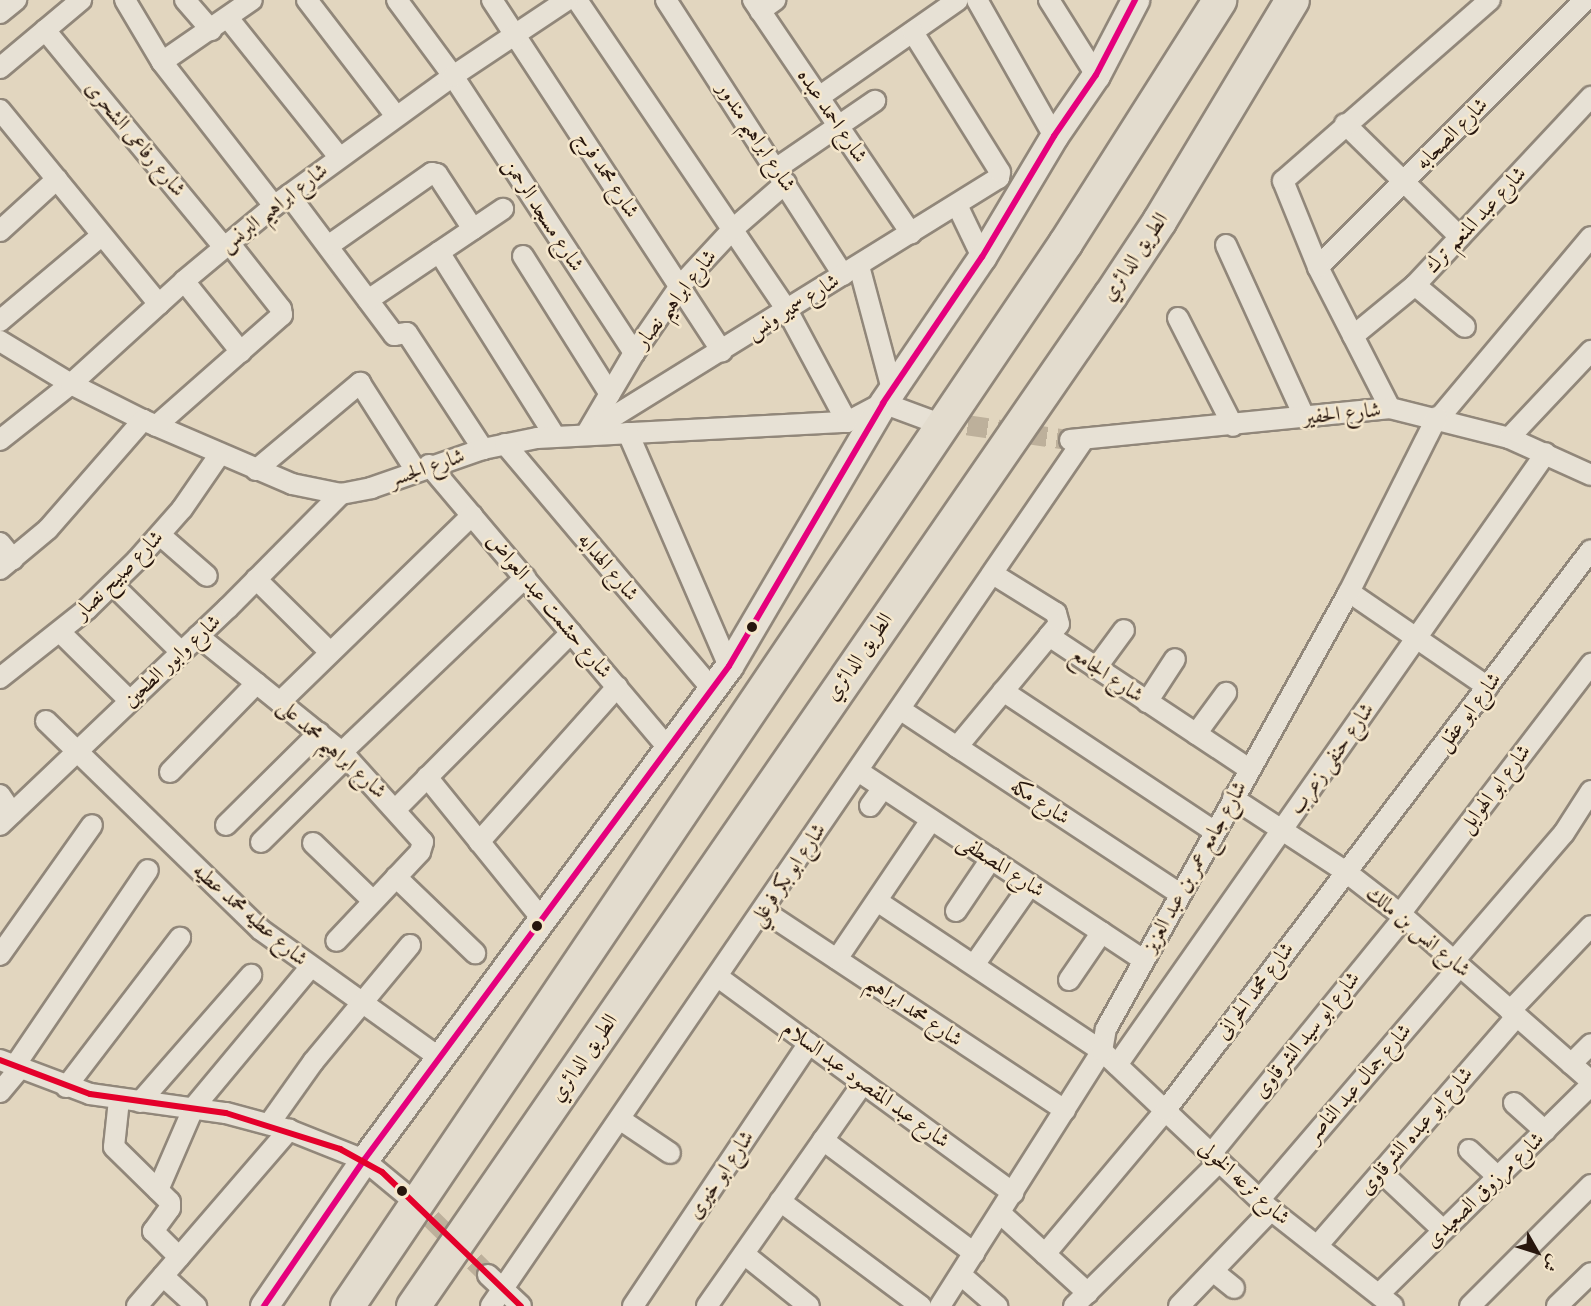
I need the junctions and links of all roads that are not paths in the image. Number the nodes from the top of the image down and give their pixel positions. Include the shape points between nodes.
1 (16, 0) edge
2 (81, 0) edge
3 (124, 0) edge
4 (185, 0) edge
5 (252, 0) edge
6 (307, 0) edge
7 (397, 0) edge
8 (492, 0) edge
9 (567, 0) edge
10 (577, 0) edge
11 (666, 0) edge
12 (958, 0) edge
13 (977, 0) edge
14 (1049, 0) edge
15 (1135, 0) edge
16 (1219, 0) edge
17 (1292, 0) edge
18 (1490, 0) edge
19 (1585, 0) edge
20 (763, 4) edge
21 (0, 13) edge
22 (228, 18) junction
23 (45, 30) junction
24 (211, 30) junction
25 (913, 32) junction
26 (515, 34) junction
27 (162, 62) junction
28 (0, 68) edge
29 (1096, 75) junction
30 (453, 76) junction
31 (819, 97) junction
32 (1591, 97) edge
33 (875, 101) dead end
34 (396, 116) junction
35 (3, 120) edge
36 (1345, 124) junction
37 (839, 126) junction
38 (1054, 136) junction
39 (339, 156) junction
40 (782, 175) junction
41 (57, 179) junction
42 (1403, 183) junction
43 (282, 201) junction
44 (957, 205) junction
45 (503, 209) dead end
46 (473, 229) junction
47 (733, 229) junction
48 (0, 231) edge
49 (911, 233) junction
50 (102, 235) junction
51 (1460, 237) junction
52 (1591, 237) edge
53 (227, 245) junction
54 (1226, 245) dead end
55 (328, 246) junction
56 (439, 252) junction
57 (523, 256) dead end
58 (982, 257) junction
59 (1318, 267) junction
60 (851, 270) junction
61 (184, 281) junction
62 (1415, 285) junction
63 (680, 286) junction
64 (368, 300) junction
65 (159, 304) junction
66 (787, 310) junction
67 (1178, 318) dead end
68 (0, 321) edge
69 (1465, 327) dead end
70 (1353, 336) junction
71 (0, 341) edge
72 (722, 351) junction
73 (1591, 351) edge
74 (241, 352) junction
75 (634, 354) junction
76 (71, 384) junction
77 (610, 394) junction
78 (888, 396) junction
79 (1390, 408) junction
80 (1305, 418) junction
81 (1438, 418) junction
82 (929, 420) tunnel mouth
83 (847, 422) junction
84 (150, 423) junction
85 (1233, 426) junction
86 (587, 433) junction
87 (628, 433) junction
88 (555, 436) junction
89 (1509, 438) junction
90 (0, 440) edge
91 (1076, 441) joint
92 (505, 444) junction
93 (483, 449) junction
94 (1546, 453) junction
95 (220, 454) junction
96 (422, 468) junction
97 (256, 470) junction
98 (1591, 474) edge
99 (341, 494) junction
100 (472, 515) junction
101 (160, 535) junction
102 (0, 543) edge
103 (1591, 550) edge
104 (6, 564) edge
105 (993, 574) junction
106 (207, 576) dead end
107 (525, 578) junction
108 (256, 579) junction
109 (113, 585) junction
110 (1349, 592) junction
111 (1124, 630) dead end
112 (60, 632) junction
113 (571, 633) junction
114 (198, 636) junction
115 (1049, 636) junction
116 (1416, 638) junction
117 (181, 652) junction
118 (330, 652) junction
119 (1175, 659) dead end
120 (1591, 664) edge
121 (729, 666) junction
122 (1096, 668) junction
123 (0, 678) edge
124 (257, 683) junction
125 (617, 687) junction
126 (1488, 687) junction
127 (712, 689) junction
128 (1003, 691) junction
129 (1226, 693) dead end
130 (130, 701) junction
131 (280, 702) junction
132 (1147, 702) junction
133 (901, 710) junction
134 (46, 721) dead end
135 (319, 733) junction
136 (1196, 734) junction
137 (957, 747) junction
138 (668, 748) junction
139 (77, 751) junction
140 (345, 754) junction
141 (1249, 769) junction
142 (858, 771) junction
143 (170, 772) dead end
144 (427, 777) junction
145 (883, 788) junction
146 (1591, 791) edge
147 (0, 795) edge
148 (1233, 798) junction
149 (870, 806) dead end
150 (397, 808) junction
151 (6, 819) edge
152 (932, 820) junction
153 (92, 825) dead end
154 (226, 825) dead end
155 (1282, 830) junction
156 (1214, 831) junction
157 (261, 842) dead end
158 (479, 842) junction
159 (313, 843) dead end
160 (991, 859) junction
161 (148, 870) dead end
162 (1346, 872) junction
163 (396, 877) junction
164 (1030, 885) junction
165 (1180, 894) junction
166 (374, 901) junction
167 (877, 901) junction
168 (764, 911) junction
169 (956, 911) dead end
170 (1402, 915) junction
171 (542, 919) junction
172 (1591, 926) edge
173 (1102, 932) junction
174 (180, 938) dead end
175 (336, 941) dead end
176 (410, 945) dead end
177 (475, 953) dead end
178 (0, 955) edge
179 (837, 959) junction
180 (1144, 960) junction
181 (1456, 964) junction
182 (974, 965) junction
183 (310, 968) junction
184 (251, 975) dead end
185 (718, 977) junction
186 (1069, 980) dead end
187 (360, 1003) junction
188 (1513, 1014) junction
189 (809, 1043) junction
190 (1591, 1044) edge
191 (1102, 1051) junction
192 (440, 1058) junction
193 (1571, 1064) junction
194 (11, 1065) edge
195 (1117, 1065) junction
196 (1591, 1081) edge
197 (862, 1083) junction
198 (1591, 1086) edge
199 (66, 1087) junction
200 (0, 1092) edge
201 (119, 1100) junction
202 (140, 1102) junction
203 (1514, 1103) dead end
204 (194, 1107) junction
205 (1065, 1110) junction
206 (1165, 1110) junction
207 (621, 1120) junction
208 (269, 1124) junction
209 (289, 1130) junction
210 (1545, 1131) junction
211 (823, 1140) junction
212 (1469, 1150) dead end
213 (670, 1153) dead end
214 (1215, 1158) junction
215 (364, 1161) junction
216 (1381, 1172) junction
217 (1498, 1177) junction
218 (1591, 1185) edge
219 (158, 1191) junction
220 (1013, 1193) junction
221 (410, 1198) tunnel mouth
222 (780, 1201) junction
223 (1265, 1205) junction
224 (1000, 1213) junction
225 (1443, 1230) junction
226 (1317, 1246) junction
227 (974, 1253) junction
228 (744, 1254) junction
229 (1045, 1254) junction
230 (179, 1257) junction
231 (1213, 1271) junction
232 (1591, 1273) edge
233 (488, 1275) tunnel mouth
234 (961, 1275) junction
235 (163, 1276) junction
236 (1234, 1288) dead end
237 (504, 1291) junction
238 (1081, 1299) edge
239 (1386, 1300) edge
240 (136, 1306) edge
241 (196, 1306) edge
242 (264, 1306) edge
243 (347, 1306) edge
244 (413, 1306) edge
245 (491, 1306) edge
246 (521, 1306) edge
247 (633, 1306) edge
248 (707, 1306) edge
249 (809, 1306) edge
250 (921, 1306) edge
251 (940, 1306) edge
252 (997, 1306) edge
253 (1179, 1306) edge
254 (1470, 1306) edge
255 (1557, 1306) edge

1 - 21 street
2 - 23 street
3 - 27 street
4 - 24 street
5 - 22 street
6 - 34 street
7 - 30 street, شارع مسجد الرحمن
8 - 26 street, شارع محمد فرج
9 - 26 street, شارع ابراهيم البرنس
10 - 47 street
11 - 40 street, شارع ابراهيم مندور
12 - 25 street
13 - 38 street
14 - 29 street
15 - 29 street
16 - 243 highway via 1065,243
17 - 244 highway, الطريق الدائري via 1110,295
18 - 36 street
19 - 42 street, شارع الصحابه
20 - 31 street, شارع احمد عبده
22 - 24 street
22 - 39 street
23 - 28 street
23 - 53 street, شارع رفاعى الشحرى
24 - 27 street
25 - 31 street
25 - 44 street, شارع سمير ونس via 1000,172 998,179
26 - 30 street, شارع ابراهيم البرنس
26 - 63 street, شارع محمد فرج
27 - 43 street
29 - 38 street
30 - 34 street, شارع ابراهيم البرنس
30 - 75 street, شارع مسجد الرحمن
31 - 37 street, شارع احمد عبده
32 - 51 street, شارع عبد المنعم ترك
33 - 37 street, شارع ابراهيم نصار
34 - 39 street, شارع ابراهيم البرنس
35 - 41 street
36 - 42 street
36 - 59 street via 1288,174 1282,186
37 - 40 street, شارع ابراهيم نصار
37 - 49 street, شارع احمد عبده
38 - 58 street
39 - 43 street, شارع ابراهيم البرنس
40 - 47 street, شارع ابراهيم نصار
40 - 60 street, شارع ابراهيم مندور
41 - 48 street
41 - 50 street
42 - 51 street
42 - 59 street, شارع الصحابه
43 - 53 street, شارع ابراهيم البرنس
43 - 55 street
44 - 49 street, شارع سمير ونس
44 - 58 street
45 - 46 street
46 - 55 street via 437,174 432,173
46 - 56 street
47 - 63 street, شارع ابراهيم نصار
47 - 66 street
49 - 60 street, شارع سمير ونس
50 - 65 street
50 - 68 street
51 - 62 street, شارع عبد المنعم ترك
52 - 81 street, شارع جامع عمر بن عبد العزيز
53 - 61 street, شارع ابراهيم البرنس
53 - 74 street, شارع رفاعى الشحرى via 282,313
54 - 80 street
55 - 64 street
56 - 64 street
56 - 88 street
57 - 77 street
58 - 78 street
59 - 70 street
60 - 66 street, شارع سمير ونس
60 - 78 street, شارع ابراهيم مندور
61 - 65 street, شارع ابراهيم البرنس
61 - 74 street
62 - 69 street
62 - 70 street, شارع عبد المنعم ترك
63 - 72 street, شارع محمد فرج
63 - 75 street, شارع ابراهيم نصار
64 - 93 street via 394,335 407,333
65 - 76 street, شارع ابراهيم البرنس
66 - 72 street, شارع سمير ونس
66 - 83 street
67 - 85 street
70 - 79 street
71 - 76 street, شارع الجسر
72 - 86 street, شارع سمير ونس
73 - 89 street
74 - 84 street
75 - 77 street, شارع ابراهيم نصار
76 - 84 street, شارع الجسر
76 - 90 street, شارع ابراهيم البرنس
77 - 86 street, شارع ابراهيم نصار
78 - 82 street
78 - 83 street, شارع الجسر
78 - 121 street
79 - 80 street, شارع الحفير
79 - 81 street, شارع الحفير
80 - 85 street, شارع الحفير
81 - 89 street, شارع الحفير
81 - 110 street, شارع جامع عمر بن عبد العزيز
83 - 87 street, شارع الجسر
84 - 95 street, شارع الجسر
84 - 104 street via 80,496
85 - 91 street, شارع الحفير
86 - 87 street, شارع الجسر
86 - 88 street, شارع الجسر
87 - 121 street
88 - 92 street, شارع الجسر
89 - 94 street, شارع الحفير
91 - 105 street, شارع ابو بكر فرغلي
92 - 93 street, شارع الجسر
92 - 127 street, شارع الهدايه
93 - 96 street, شارع الجسر
94 - 98 street, شارع الحفير
94 - 116 street, شارع حنفى زعرب
95 - 97 street, شارع الجسر
95 - 101 street, شارع صبيح نصار
96 - 97 street, شارع حشمت عبد العواض via 365,386 356,385
96 - 99 street, شارع الجسر via 371,488
96 - 100 street, شارع حشمت عبد العواض
97 - 99 street, شارع الجسر via 317,491
99 - 108 street, شارع وابور الطحين
100 - 107 street, شارع حشمت عبد العواض
100 - 118 street
101 - 106 street
101 - 109 street, شارع صبيح نصار
102 - 104 street
103 - 126 street, شارع ابو عقل
105 - 115 street, شارع الجامع via 1056,613 1059,624
105 - 133 street, شارع ابو بكر فرغلي
107 - 113 street, شارع حشمت عبد العواض
107 - 140 street
108 - 114 street, شارع وابور الطحين
108 - 118 street
109 - 112 street, شارع صبيح نصار
109 - 117 street
110 - 116 street
110 - 141 street, شارع جامع عمر بن عبد العزيز
111 - 122 street
112 - 123 street, شارع صبيح نصار
112 - 130 street
113 - 125 street, شارع حشمت عبد العواض
113 - 144 street
114 - 117 street, شارع وابور الطحين
114 - 124 street, شارع ابراهيم محمد على
115 - 122 street, شارع الجامع
115 - 128 street
116 - 126 street
116 - 155 street, شارع حنفى زعرب
117 - 130 street, شارع وابور الطحين
118 - 131 street
119 - 132 street
120 - 170 street, شارع ابو الهوايل
121 - 127 street
122 - 132 street, شارع الجامع
124 - 131 street, شارع ابراهيم محمد على
124 - 143 street
125 - 138 street, شارع حشمت عبد العواض
125 - 158 street
126 - 162 street, شارع ابو عقل
127 - 138 street
128 - 137 street
128 - 156 street
129 - 136 street
130 - 139 street, شارع وابور الطحين
131 - 135 street, شارع ابراهيم محمد على
132 - 136 street, شارع الجامع
133 - 137 street, شارع مكه
133 - 142 street, شارع ابو بكر فرغلي
134 - 139 street, شارع عطيه محمد عطيه
135 - 140 street, شارع ابراهيم محمد على
135 - 154 street
136 - 141 street, شارع الجامع
137 - 165 street, شارع مكه
138 - 171 street
139 - 151 street, شارع وابور الطحين
139 - 183 street, شارع عطيه محمد عطيه via 237,909
140 - 150 street, شارع ابراهيم محمد على
140 - 157 street
141 - 148 street, شارع جامع عمر بن عبد العزيز
142 - 145 street, شارع المصطفى
142 - 168 street, شارع ابو بكر فرغلي
144 - 150 street
144 - 158 street
145 - 149 street
145 - 152 street, شارع المصطفى
146 - 181 street, شارع جمال عبد الناصر via 1564,833
147 - 151 street
148 - 155 street, شارع انس بن مالك
148 - 156 street, شارع جامع عمر بن عبد العزيز
150 - 163 street, شارع ابراهيم محمد على via 424,844
152 - 160 street, شارع المصطفى
152 - 167 street
153 - 178 street
155 - 162 street, شارع انس بن مالك
155 - 195 street, شارع حنفى زعرب
156 - 165 street, شارع جامع عمر بن عبد العزيز
158 - 171 street
159 - 166 street
160 - 164 street, شارع المصطفى
160 - 169 street
161 - 194 street
162 - 170 street, شارع انس بن مالك
162 - 206 street, شارع محمد الحرانى
163 - 166 street
163 - 177 street
164 - 173 street, شارع المصطفى
164 - 182 street
165 - 180 street, شارع جامع عمر بن عبد العزيز
166 - 175 street
167 - 179 street
167 - 182 street, شارع ترعه الخولى
168 - 179 street, شارع محمد ابراهيم
168 - 185 street, شارع ابو بكر فرغلي
170 - 181 street, شارع انس بن مالك
170 - 214 street, شارع ابو سيد الشرقاوى
171 - 192 street
172 - 188 street, شارع ابو عبده الشرقاوى
173 - 180 street, شارع المصطفى
173 - 186 street
174 - 199 street
176 - 187 street
179 - 205 street, شارع محمد ابراهيم
180 - 191 street, شارع جامع عمر بن عبد العزيز via 1106,1029
181 - 188 street, شارع انس بن مالك
181 - 223 street, شارع جمال عبد الناصر
182 - 191 street, شارع ترعه الخولى
183 - 187 street, شارع عطيه محمد عطيه
183 - 204 street
184 - 202 street
185 - 189 street, شارع عبد المقصود عبد السلام
185 - 207 street, شارع ابو بكر فرغلي
187 - 192 street, شارع عطيه محمد عطيه
187 - 208 street
188 - 193 street, شارع انس بن مالك
188 - 216 street, شارع ابو عبده الشرقاوى
189 - 197 street, شارع عبد المقصود عبد السلام
189 - 247 street, شارع ابو خيرى
190 - 193 street
191 - 195 street, شارع ترعه الخولى
191 - 205 street, شارع جامع عمر بن عبد العزيز
192 - 215 street
193 - 196 street, شارع انس بن مالك
194 - 199 street
194 - 200 street
195 - 206 street, شارع ترعه الخولى
197 - 211 street
197 - 220 street, شارع عبد المقصود عبد السلام
198 - 210 street, شارع مرزوق الصعيدى
199 - 201 street
201 - 202 street
201 - 219 street via 114,1147
202 - 204 street
203 - 210 street
204 - 208 street
204 - 219 street
205 - 220 street, شارع جامع عمر بن عبد العزيز
206 - 214 street, شارع ترعه الخولى
206 - 229 street, شارع محمد الحرانى
207 - 213 street
207 - 237 street, شارع ابو بكر فرغلي
208 - 209 street
209 - 215 street
209 - 230 street
210 - 217 street, شارع مرزوق الصعيدى
211 - 222 street
211 - 227 street
212 - 217 street
214 - 223 street, شارع ترعه الخولى
214 - 238 street, شارع ابو سيد الشرقاوى
215 - 221 street
215 - 242 street
216 - 225 street
216 - 226 street, شارع ابو عبده الشرقاوى
217 - 225 street, شارع مرزوق الصعيدى
218 - 254 street
219 - 230 street via 171,1205 154,1226 154,1233
220 - 224 street, شارع جامع عمر بن عبد العزيز
222 - 228 street
222 - 250 street
223 - 226 street, شارع ترعه الخولى
223 - 231 street, شارع جمال عبد الناصر
224 - 227 street, شارع جامع عمر بن عبد العزيز
224 - 229 street
225 - 239 street, شارع مرزوق الصعيدى
226 - 239 street, شارع ترعه الخولى
227 - 234 street, شارع جامع عمر بن عبد العزيز
228 - 248 street
228 - 249 street
229 - 238 street
230 - 235 street
231 - 236 street
231 - 253 street, شارع جمال عبد الناصر
232 - 255 street
233 - 237 street
234 - 251 street, شارع جامع عمر بن عبد العزيز
234 - 252 street
235 - 240 street
235 - 241 street
237 - 245 street, شارع ابو بكر فرغلي
237 - 246 street

